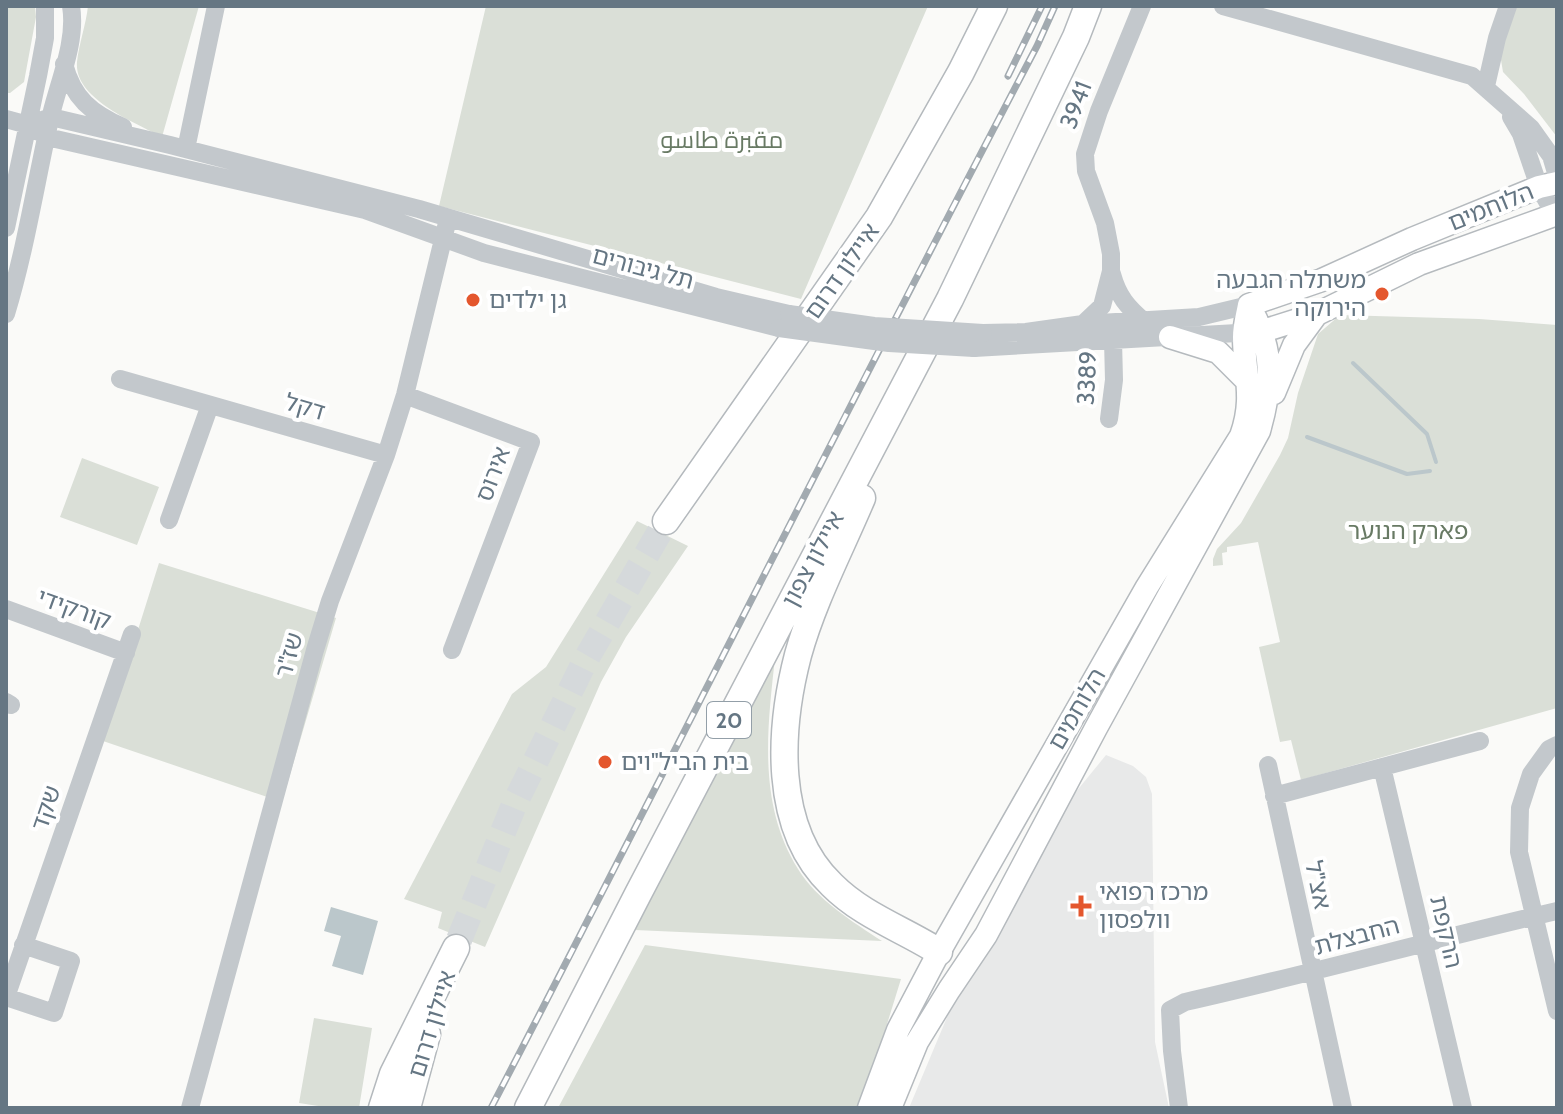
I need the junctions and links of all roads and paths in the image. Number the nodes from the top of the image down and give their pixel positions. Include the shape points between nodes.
1 (45, 6) edge
2 (71, 6) edge
3 (216, 6) edge
4 (994, 6) edge
5 (1088, 6) edge
6 (1142, 6) edge
7 (1223, 6) edge
8 (1508, 6) edge
9 (64, 63) junction
10 (1486, 86) junction
11 (51, 117) junction
12 (6, 119) edge
13 (28, 125) junction
14 (47, 137) junction
15 (178, 147) junction
16 (1554, 195) edge
17 (448, 219) junction
18 (6, 228) edge
19 (442, 239) junction
20 (1111, 271) junction
21 (1249, 305) junction
22 (6, 314) edge
23 (1317, 314) junction
24 (784, 321) junction
25 (1145, 322) junction
26 (1083, 324) junction
27 (932, 332) junction
28 (1253, 332) junction
29 (1170, 337) junction
30 (979, 340) junction
31 (1113, 340) junction
32 (120, 379) dead end
33 (1249, 383) junction
34 (405, 395) junction
35 (210, 405) junction
36 (1109, 419) dead end
37 (1259, 431) junction
38 (386, 455) junction
39 (169, 520) dead end
40 (666, 521) tunnel mouth
41 (6, 609) edge
42 (132, 634) dead end
43 (452, 650) dead end
44 (126, 653) junction
45 (1480, 741) dead end
46 (1557, 745) edge
47 (1268, 765) dead end
48 (1382, 767) junction
49 (1274, 796) junction
50 (1557, 911) edge
51 (1536, 916) junction
52 (1423, 943) junction
53 (23, 945) junction
54 (939, 952) junction
55 (1313, 973) junction
56 (8, 982) edge
57 (949, 990) junction
58 (1557, 1011) edge
59 (190, 1108) edge
60 (382, 1108) edge
61 (407, 1108) edge
62 (528, 1108) edge
63 (869, 1108) edge
64 (890, 1108) edge
65 (1179, 1108) edge
66 (1343, 1108) edge
67 (1463, 1108) edge

1 - 13 street via 45,38
2 - 9 street
3 - 15 street
4 - 40 highway, איילון דרום via 879,217
5 - 27 highway, איילון צפון / 20
6 - 20 street, 3941 via 1085,154 1110,240
7 - 10 street via 1472,76
8 - 10 street
9 - 11 street
9 - 15 street via 73,90 92,109
10 - 16 street via 1501,101
11 - 13 street
11 - 14 street
11 - 15 street, תל גיבורים
12 - 13 street, תל גיבורים
13 - 14 street, תל גיבורים
13 - 18 street
14 - 19 street, תל גיבורים via 365,210
14 - 22 street
15 - 17 street, תל גיבורים
16 - 21 main road, הלוחמים via 1412,239 1322,280
16 - 23 main road, הלוחמים
17 - 19 street, שז"ר
17 - 24 street, תל גיבורים via 754,307
19 - 24 street, תל גיבורים
19 - 34 street, שז"ר
20 - 25 street, 3941 via 1124,304
20 - 26 street, 3941 via 1102,306
21 - 25 street, תל גיבורים
21 - 28 main road, הלוחמים
23 - 28 main road, הלוחמים
23 - 37 main road via 1286,360
24 - 30 street, תל גיבורים, bridge via 863,341
25 - 26 street, תל גיבורים
26 - 30 street, תל גיבורים
27 - 54 highway via 804,639 790,693 786,753 787,797 817,867 852,903
27 - 62 highway, איילון צפון / 20
28 - 29 street, תל גיבורים
28 - 33 main road, הלוחמים
28 - 37 main road, הלוחמים via 1267,348 1269,386
29 - 31 street, תל גיבורים
29 - 33 main road via 1218,352
30 - 31 street, תל גיבורים
31 - 36 street, 3389
32 - 35 street, דקל
33 - 54 main road, הלוחמים via 1241,436 1147,587
34 - 38 street, שז"ר
34 - 43 street, אירוס via 531,442
35 - 38 street, דקל
35 - 39 street
37 - 57 main road, הלוחמים via 986,935
38 - 59 street, שז"ר via 319,637
41 - 44 street, קורקידי
42 - 44 street, שקד
44 - 53 street, שקד
45 - 48 street
46 - 51 street via 1531,774 1520,808 1519,852
47 - 49 street, אצ"ל
48 - 49 street
48 - 52 street, הרקפת
49 - 55 street, אצ"ל
50 - 51 street, החבצלת
51 - 52 street, החבצלת
51 - 58 street
52 - 55 street, החבצלת
52 - 67 street, הרקפת
53 - 56 street, שקד
53 - 56 street via 71,961 54,1013
54 - 57 main road via 951,965
54 - 63 main road, הלוחמים via 898,1030
55 - 65 street, החבצלת via 1170,1010
55 - 66 street, אצ"ל
57 - 64 main road, הלוחמים via 917,1042
60 - 61 highway, איילון דרום via 393,1074 457,944

